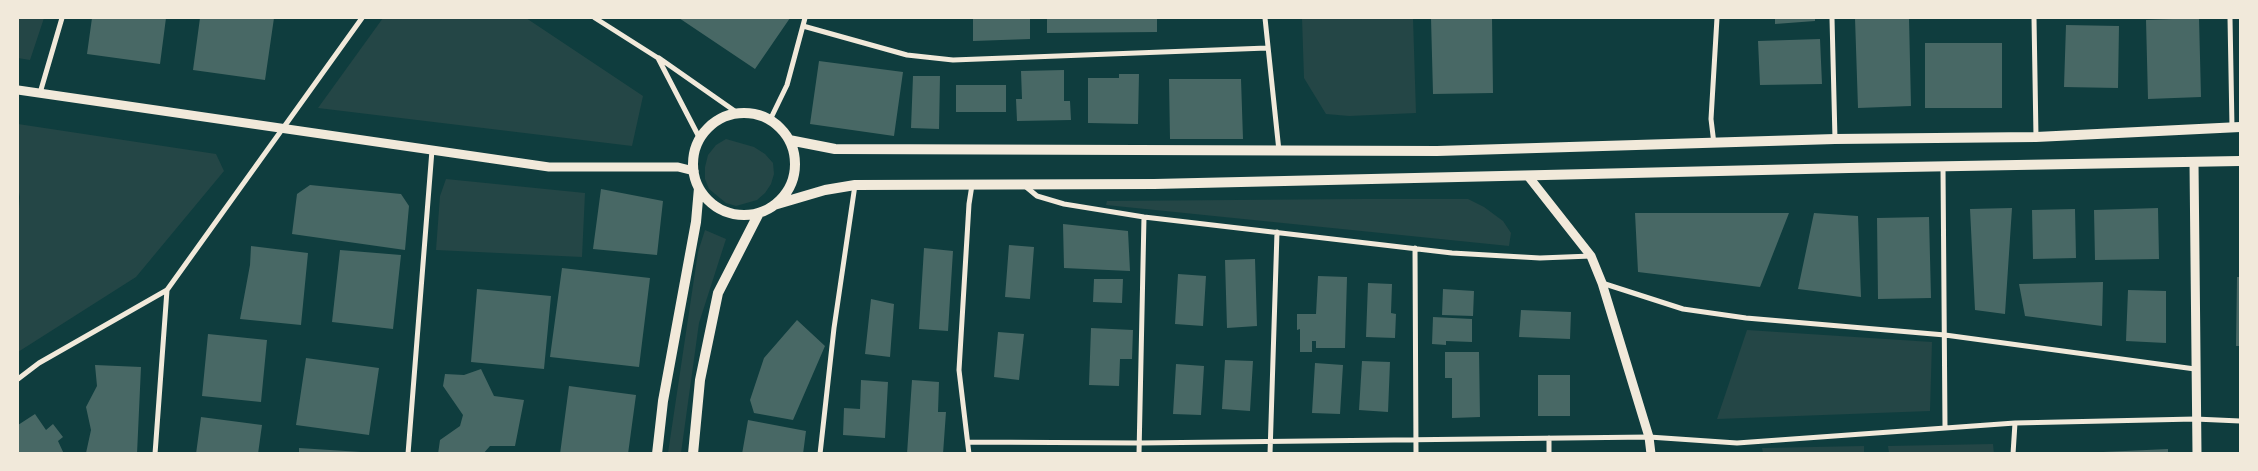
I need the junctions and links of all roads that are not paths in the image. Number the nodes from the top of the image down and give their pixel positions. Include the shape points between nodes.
1 (62, 18) edge
2 (362, 18) edge
3 (595, 18) edge
4 (805, 18) edge
5 (1265, 18) edge
6 (1716, 18) edge
7 (1832, 18) edge
8 (2034, 18) edge
9 (2230, 18) edge
10 (803, 26) junction
11 (1267, 48) junction
12 (658, 58) junction
13 (18, 90) edge
14 (40, 94) junction
15 (739, 114) junction
16 (770, 120) junction
17 (2236, 127) edge
18 (285, 129) junction
19 (2036, 137) junction
20 (700, 139) junction
21 (1835, 139) junction
22 (789, 140) junction
23 (1714, 144) junction
24 (432, 150) junction
25 (1280, 152) junction
26 (2240, 161) edge
27 (2194, 162) junction
28 (1943, 167) junction
29 (694, 172) junction
30 (1528, 176) junction
31 (972, 184) junction
32 (1023, 184) junction
33 (855, 185) junction
34 (699, 188) junction
35 (774, 206) junction
36 (759, 213) junction
37 (1144, 217) junction
38 (1277, 232) junction
39 (1415, 248) junction
40 (1591, 256) junction
41 (1602, 283) junction
42 (167, 290) junction
43 (1945, 335) junction
44 (2195, 369) junction
45 (18, 379) edge
46 (2195, 419) junction
47 (2240, 421) edge
48 (2015, 423) junction
49 (1945, 426) junction
50 (1649, 437) junction
51 (1549, 438) junction
52 (1417, 440) junction
53 (1270, 441) junction
54 (968, 442) junction
55 (1139, 443) junction
56 (154, 454) edge
57 (408, 454) edge
58 (657, 454) edge
59 (692, 454) edge
60 (820, 454) edge
61 (969, 454) edge
62 (1138, 454) edge
63 (1270, 454) edge
64 (1416, 454) edge
65 (1549, 454) edge
66 (1651, 454) edge
67 (2013, 454) edge
68 (2196, 454) edge

1 - 14 street
2 - 18 street
3 - 12 street
4 - 10 street
5 - 11 street
6 - 23 street via 1711,119
7 - 21 street
8 - 19 street
9 - 17 street
10 - 11 street via 907,54 953,60
10 - 16 street via 787,85
11 - 25 street
12 - 15 street
12 - 20 street
13 - 14 street
14 - 18 street
15 - 16 main road via 755,114
15 - 20 main road via 723,118
16 - 22 main road
17 - 19 main road
18 - 24 street
18 - 42 street
19 - 21 main road
20 - 29 main road via 694,155
21 - 23 main road
22 - 25 main road via 835,149
22 - 35 main road via 795,168 788,189
23 - 25 main road
24 - 29 street via 549,167 678,166
24 - 57 street
26 - 27 main road
27 - 28 main road
27 - 44 street
28 - 30 main road
28 - 43 street
29 - 34 main road
30 - 32 main road
30 - 40 street
31 - 32 main road
31 - 33 main road
31 - 54 street via 968,204 959,370
32 - 37 street via 1036,196 1064,204
33 - 35 main road via 825,190
33 - 60 street
34 - 36 main road via 710,202 724,211 741,215
34 - 58 main road
35 - 36 main road
36 - 59 main road via 718,293 700,380
37 - 38 street
37 - 55 street
38 - 39 street
38 - 53 street
39 - 40 street via 1540,258
39 - 52 street
40 - 41 street
41 - 43 street via 1692,310 1746,318
41 - 50 street
42 - 45 street via 39,363
42 - 56 street
43 - 44 street
43 - 49 street
44 - 46 street
46 - 47 street
46 - 48 street
46 - 68 street
48 - 49 street
48 - 67 street
49 - 50 street via 1737,444
50 - 51 street
50 - 66 street
51 - 52 street
51 - 65 street
52 - 53 street
52 - 64 street
53 - 55 street
53 - 63 street
54 - 55 street
54 - 61 street
55 - 62 street

